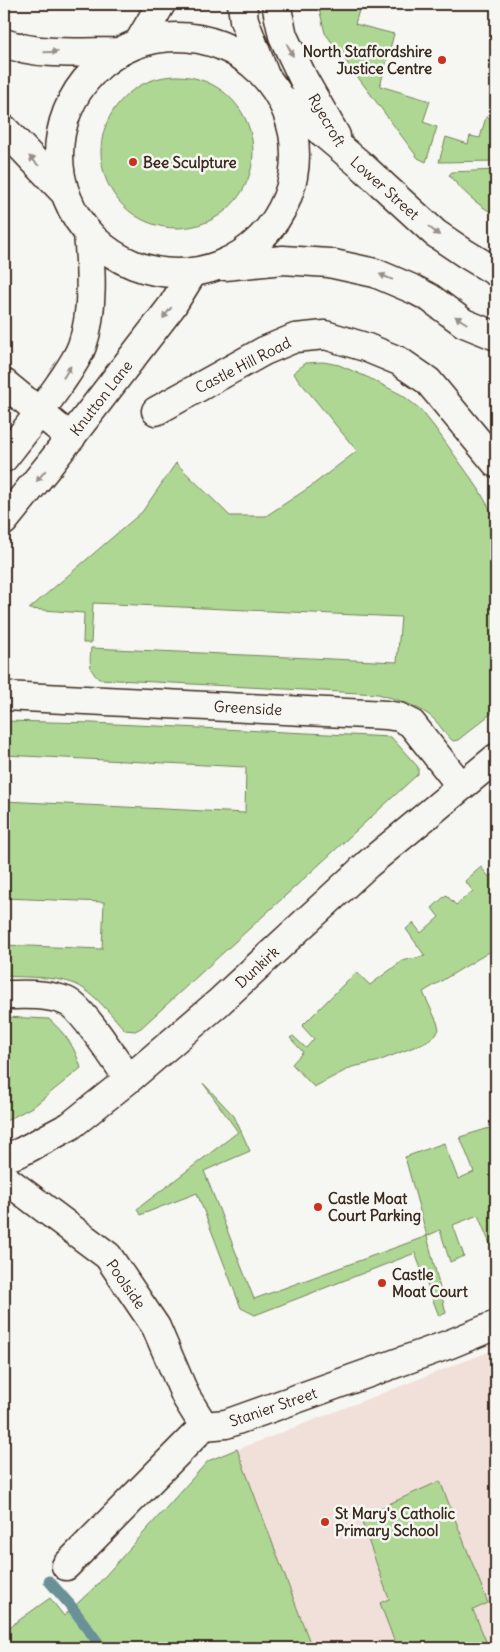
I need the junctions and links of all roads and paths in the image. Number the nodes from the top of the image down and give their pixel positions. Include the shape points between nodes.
1 (161, 4) edge
2 (242, 4) edge
3 (276, 4) edge
4 (4, 43) edge
5 (129, 47) junction
6 (272, 86) junction
7 (4, 129) edge
8 (346, 152) junction
9 (65, 193) junction
10 (88, 233) junction
11 (204, 269) junction
12 (496, 272) edge
13 (496, 336) edge
14 (4, 383) edge
15 (156, 411) dead end
16 (40, 413) junction
17 (71, 438) junction
18 (4, 458) edge
19 (496, 463) edge
20 (4, 521) edge
21 (4, 696) edge
22 (496, 758) edge
23 (461, 786) junction
24 (4, 995) edge
25 (129, 1079) junction
26 (4, 1158) edge
27 (4, 1178) edge
28 (496, 1325) edge
29 (204, 1426) junction
30 (66, 1566) dead end

1 - 5 main road
2 - 6 main road via 244,20
3 -> 8 main road, Ryecroft via 283,36 304,80
4 -> 5 main road via 42,52
5 - 6 main road, Lower Street via 162,38 208,40 242,57
5 - 9 main road via 99,66 71,102 62,124 59,147 59,170
6 - 8 main road, Lower Street
6 - 11 main road via 288,116 294,139 290,185 271,226 255,243 236,257
9 -> 7 main road
8 -> 12 main road, Lower Street via 435,233
9 - 10 main road via 74,214
10 - 11 main road via 105,249 147,269 170,273
16 -> 10 main road via 82,347 88,322 92,274
13 -> 11 main road via 464,323 415,290 375,273 330,264 283,260
11 -> 17 main road, Knutton Lane
14 - 16 main road
15 - 19 main road, Castle Hill Road via 272,348 295,338 326,336 399,361 428,381
16 - 17 main road
16 - 18 main road
17 -> 20 main road, Knutton Lane
21 - 23 main road, Greenside via 400,717 411,722
22 - 23 main road, Dunkirk
23 - 25 main road, Dunkirk via 368,864 218,1003
24 - 25 main road via 67,1001 79,1010
25 - 26 main road, Dunkirk via 70,1126
27 - 29 main road, Poolside via 108,1256 156,1327 186,1397
28 - 29 main road, Stanier Street via 226,1424
29 - 30 main road

